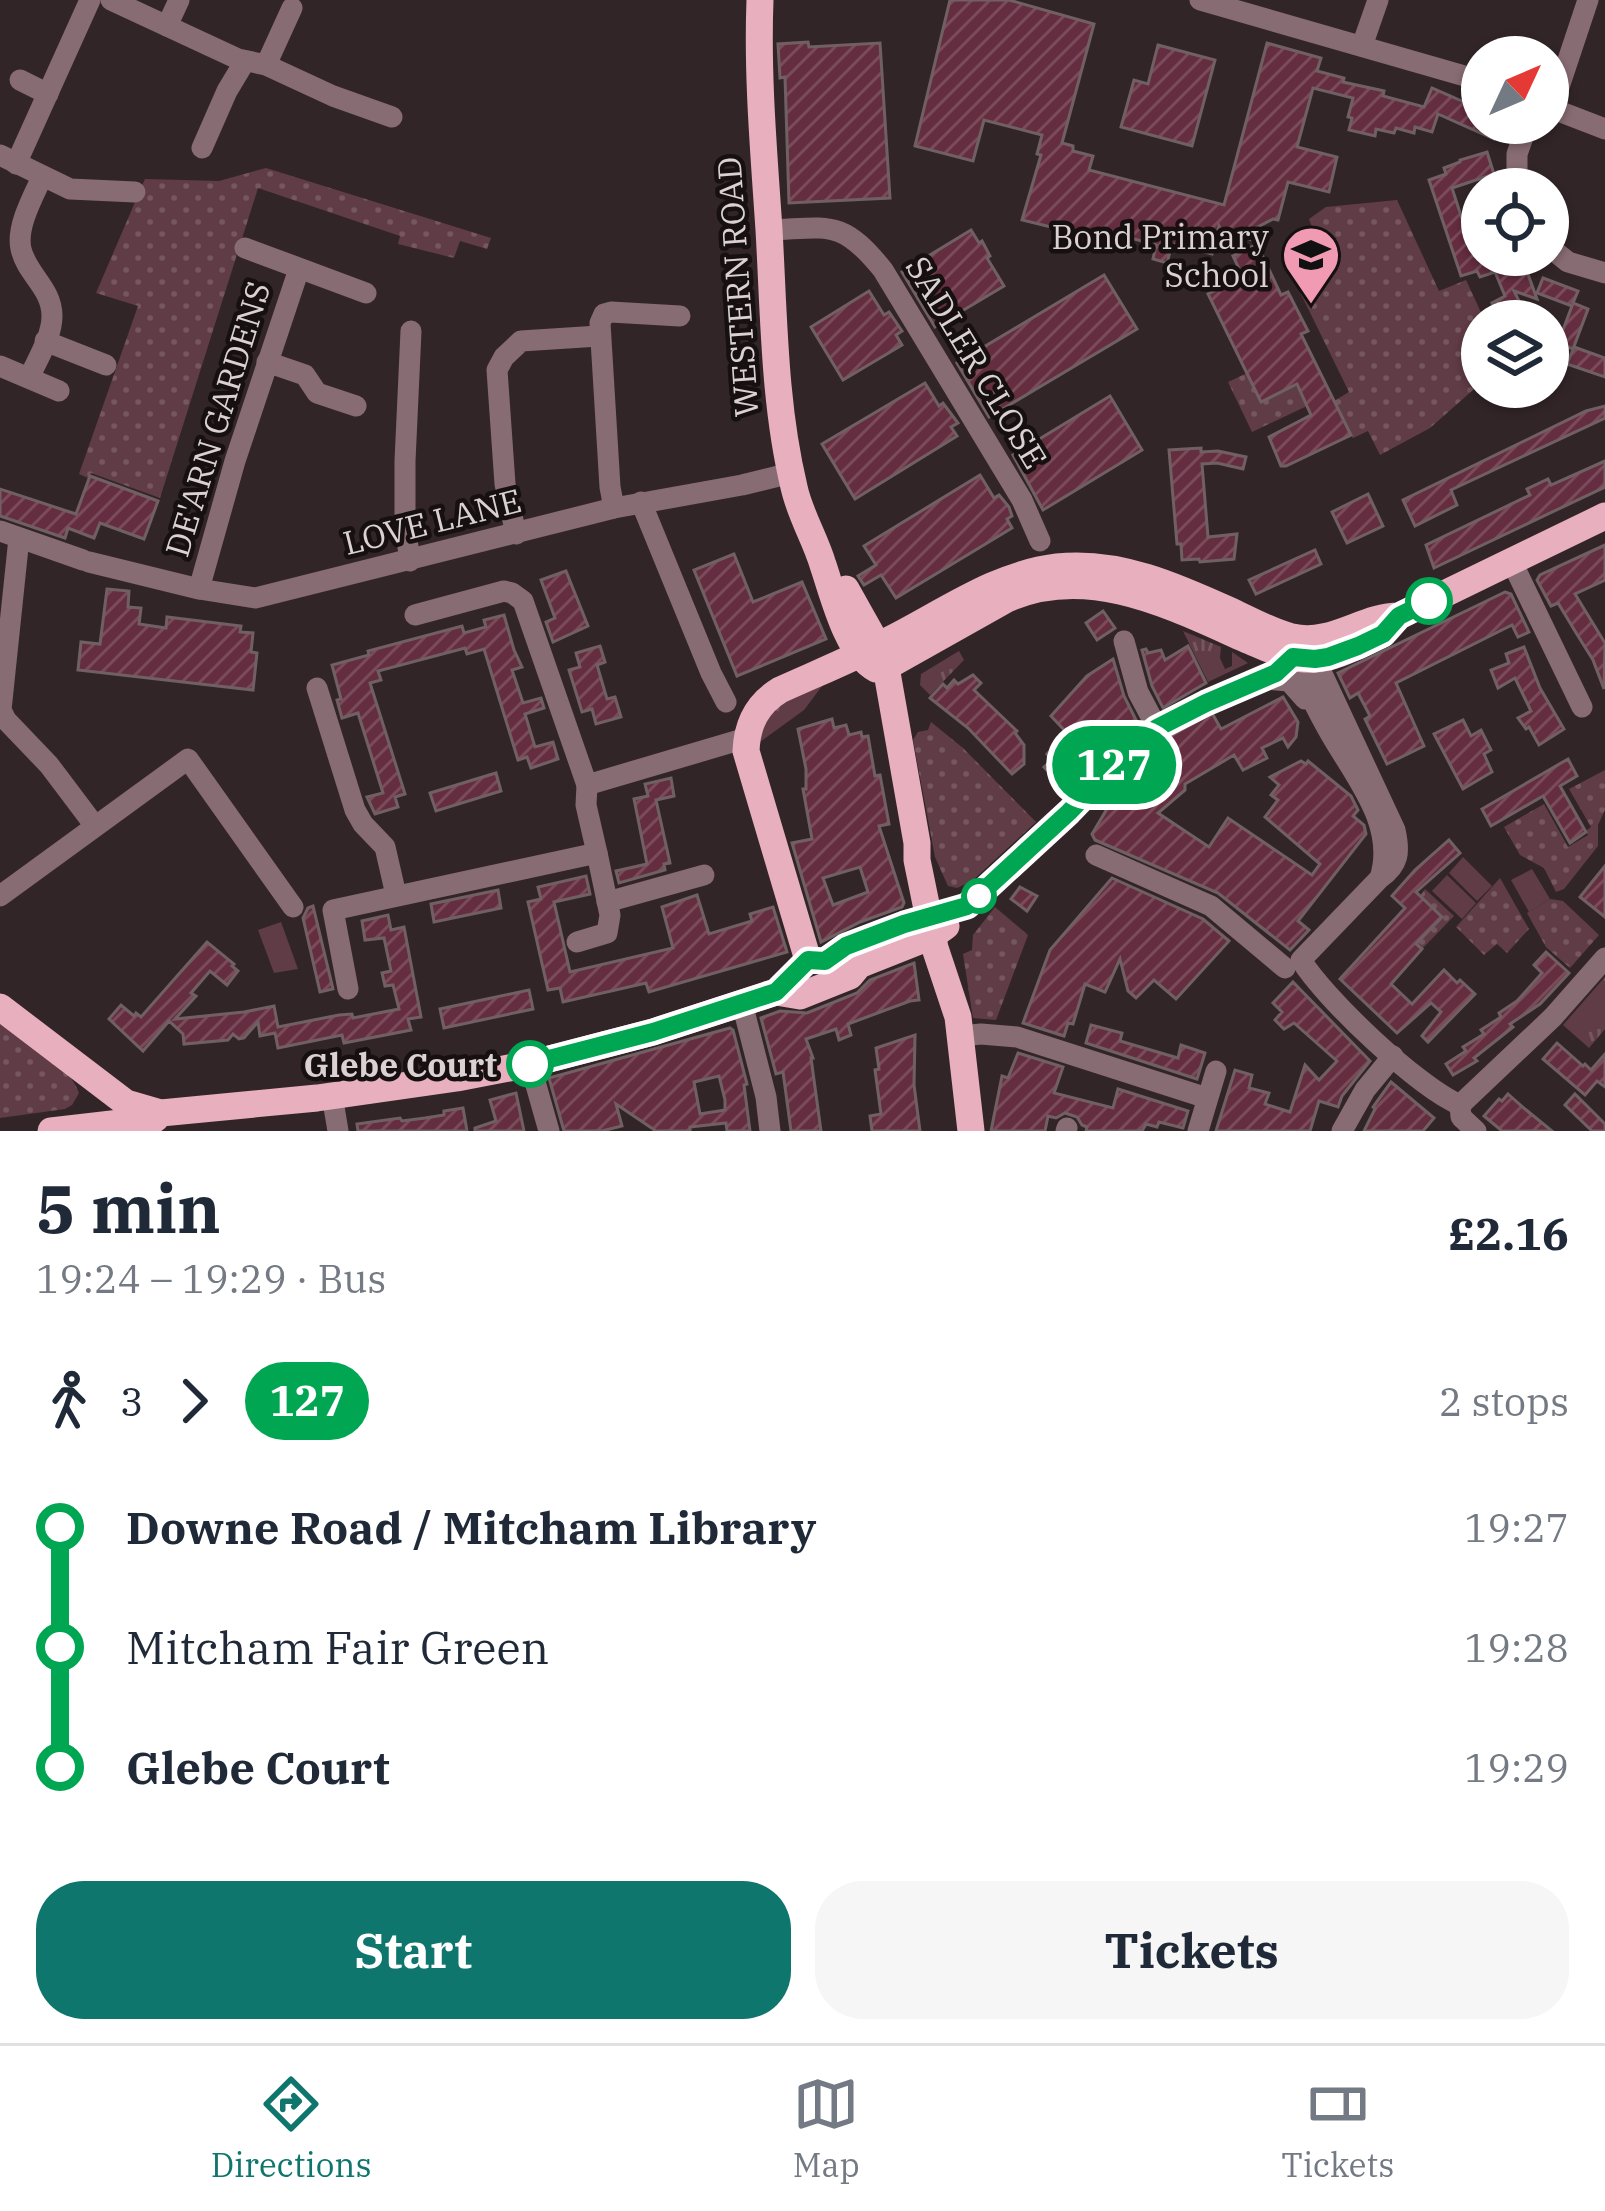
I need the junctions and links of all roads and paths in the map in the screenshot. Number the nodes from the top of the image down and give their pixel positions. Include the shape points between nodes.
1 (90, 0) edge
2 (111, 0) edge
3 (178, 0) edge
4 (760, 0) edge
5 (1200, 0) edge
6 (1378, 0) edge
7 (1588, 0) edge
8 (292, 8) dead end
9 (167, 26) junction
10 (1363, 46) junction
11 (1569, 54) edge
12 (255, 63) junction
13 (1461, 75) edge
14 (20, 80) dead end
15 (48, 94) junction
16 (1569, 115) edge
17 (392, 117) dead end
18 (1605, 128) edge
19 (202, 148) dead end
20 (8, 159) edge
21 (42, 177) junction
22 (135, 192) dead end
23 (769, 230) junction
24 (245, 248) dead end
25 (1569, 262) edge
26 (298, 268) junction
27 (1605, 273) edge
28 (365, 293) dead end
29 (680, 316) dead end
30 (411, 331) dead end
31 (599, 336) junction
32 (45, 341) junction
33 (267, 362) junction
34 (106, 364) dead end
35 (0, 366) edge
36 (29, 378) junction
37 (59, 391) dead end
38 (356, 406) dead end
39 (791, 472) junction
40 (641, 502) junction
41 (614, 508) junction
42 (1605, 516) edge
43 (10, 534) edge
44 (516, 534) junction
45 (1040, 542) dead end
46 (1511, 560) junction
47 (410, 562) junction
48 (199, 589) junction
49 (416, 615) dead end
50 (1124, 641) dead end
51 (1303, 652) junction
52 (875, 656) junction
53 (1265, 679) dead end
54 (317, 688) dead end
55 (726, 701) dead end
56 (1582, 707) dead end
57 (1157, 728) dead end
58 (746, 738) junction
59 (1358, 780) junction
60 (587, 785) junction
61 (95, 826) junction
62 (597, 853) junction
63 (1096, 855) dead end
64 (704, 875) dead end
65 (1380, 878) junction
66 (396, 895) junction
67 (0, 896) edge
68 (607, 902) junction
69 (292, 907) dead end
70 (937, 923) junction
71 (577, 942) dead end
72 (1605, 958) edge
73 (816, 960) junction
74 (859, 965) junction
75 (1285, 968) dead end
76 (348, 988) dead end
77 (776, 992) junction
78 (742, 1004) junction
79 (0, 1007) edge
80 (959, 1024) junction
81 (1393, 1056) junction
82 (74, 1064) junction
83 (530, 1064) junction
84 (1216, 1071) dead end
85 (332, 1095) junction
86 (1207, 1098) junction
87 (1460, 1105) junction
88 (158, 1124) edge
89 (52, 1131) edge
90 (338, 1131) edge
91 (548, 1131) edge
92 (770, 1131) edge
93 (970, 1131) edge
94 (1198, 1131) edge
95 (1342, 1131) edge
96 (1477, 1131) edge

1 - 15 street
2 - 9 street
3 - 9 street
4 - 23 main road, WESTERN ROAD
5 - 10 street
6 - 10 street
7 - 11 street
8 - 12 street
9 - 12 street
10 - 13 street
12 - 17 street
12 - 19 street via 227,92
14 - 15 street
15 - 20 street
16 - 18 street
20 - 21 street
21 - 22 street via 70,190
21 - 32 street via 21,249 53,311
23 - 39 main road, WESTERN ROAD
23 - 45 street, SADLER CLOSE via 826,226 876,261
24 - 26 street, DE'ARN GARDENS
25 - 27 street
26 - 28 street, DE'ARN GARDENS
26 - 33 street, DE'ARN GARDENS
29 - 31 street via 611,312
30 - 47 street
31 - 41 street
31 - 44 street via 521,341 497,370
32 - 34 street
32 - 36 street
33 - 38 street
33 - 48 street, DE'ARN GARDENS
35 - 36 street
36 - 37 street
39 - 40 street, LOVE LANE
39 - 52 main road, WESTERN ROAD via 823,563 848,592
40 - 41 street, LOVE LANE
40 - 55 street
41 - 44 street, LOVE LANE
42 - 46 main road
43 - 48 street, LOVE LANE
43 - 61 street via 1,710
44 - 47 street, LOVE LANE
46 - 51 main road via 1344,652
46 - 56 street
47 - 48 street, LOVE LANE via 255,598
49 - 60 street via 504,591 523,601
50 - 57 street
51 - 52 main road via 1275,631 1142,575 1065,566 1013,576
51 - 59 street via 1327,728
51 - 65 street via 1395,830 1396,863
52 - 58 main road via 768,697
52 - 70 main road, WESTERN ROAD
53 - 59 street via 1297,687
54 - 66 street via 355,810 385,847
58 - 60 street
58 - 73 main road
59 - 65 street via 1386,845
60 - 62 street
61 - 67 street
61 - 69 street via 188,759
62 - 66 street
62 - 68 street
63 - 75 street via 1211,906
64 - 68 street
65 - 81 street via 1301,960
66 - 76 street via 333,910
68 - 71 street via 607,933
70 - 73 main road
70 - 74 main road
70 - 80 main road, WESTERN ROAD via 959,990
72 - 87 street
73 - 74 main road
73 - 77 main road
74 - 77 main road via 800,996
77 - 78 main road
78 - 83 main road
78 - 92 street
79 - 82 main road
80 - 86 street
80 - 93 main road, WESTERN ROAD
81 - 87 street
81 - 95 street
82 - 88 main road
82 - 89 main road via 88,1095
83 - 85 main road
83 - 91 street
84 - 86 street
85 - 88 main road
85 - 90 street
86 - 94 street
87 - 96 street
88 - 89 main road

